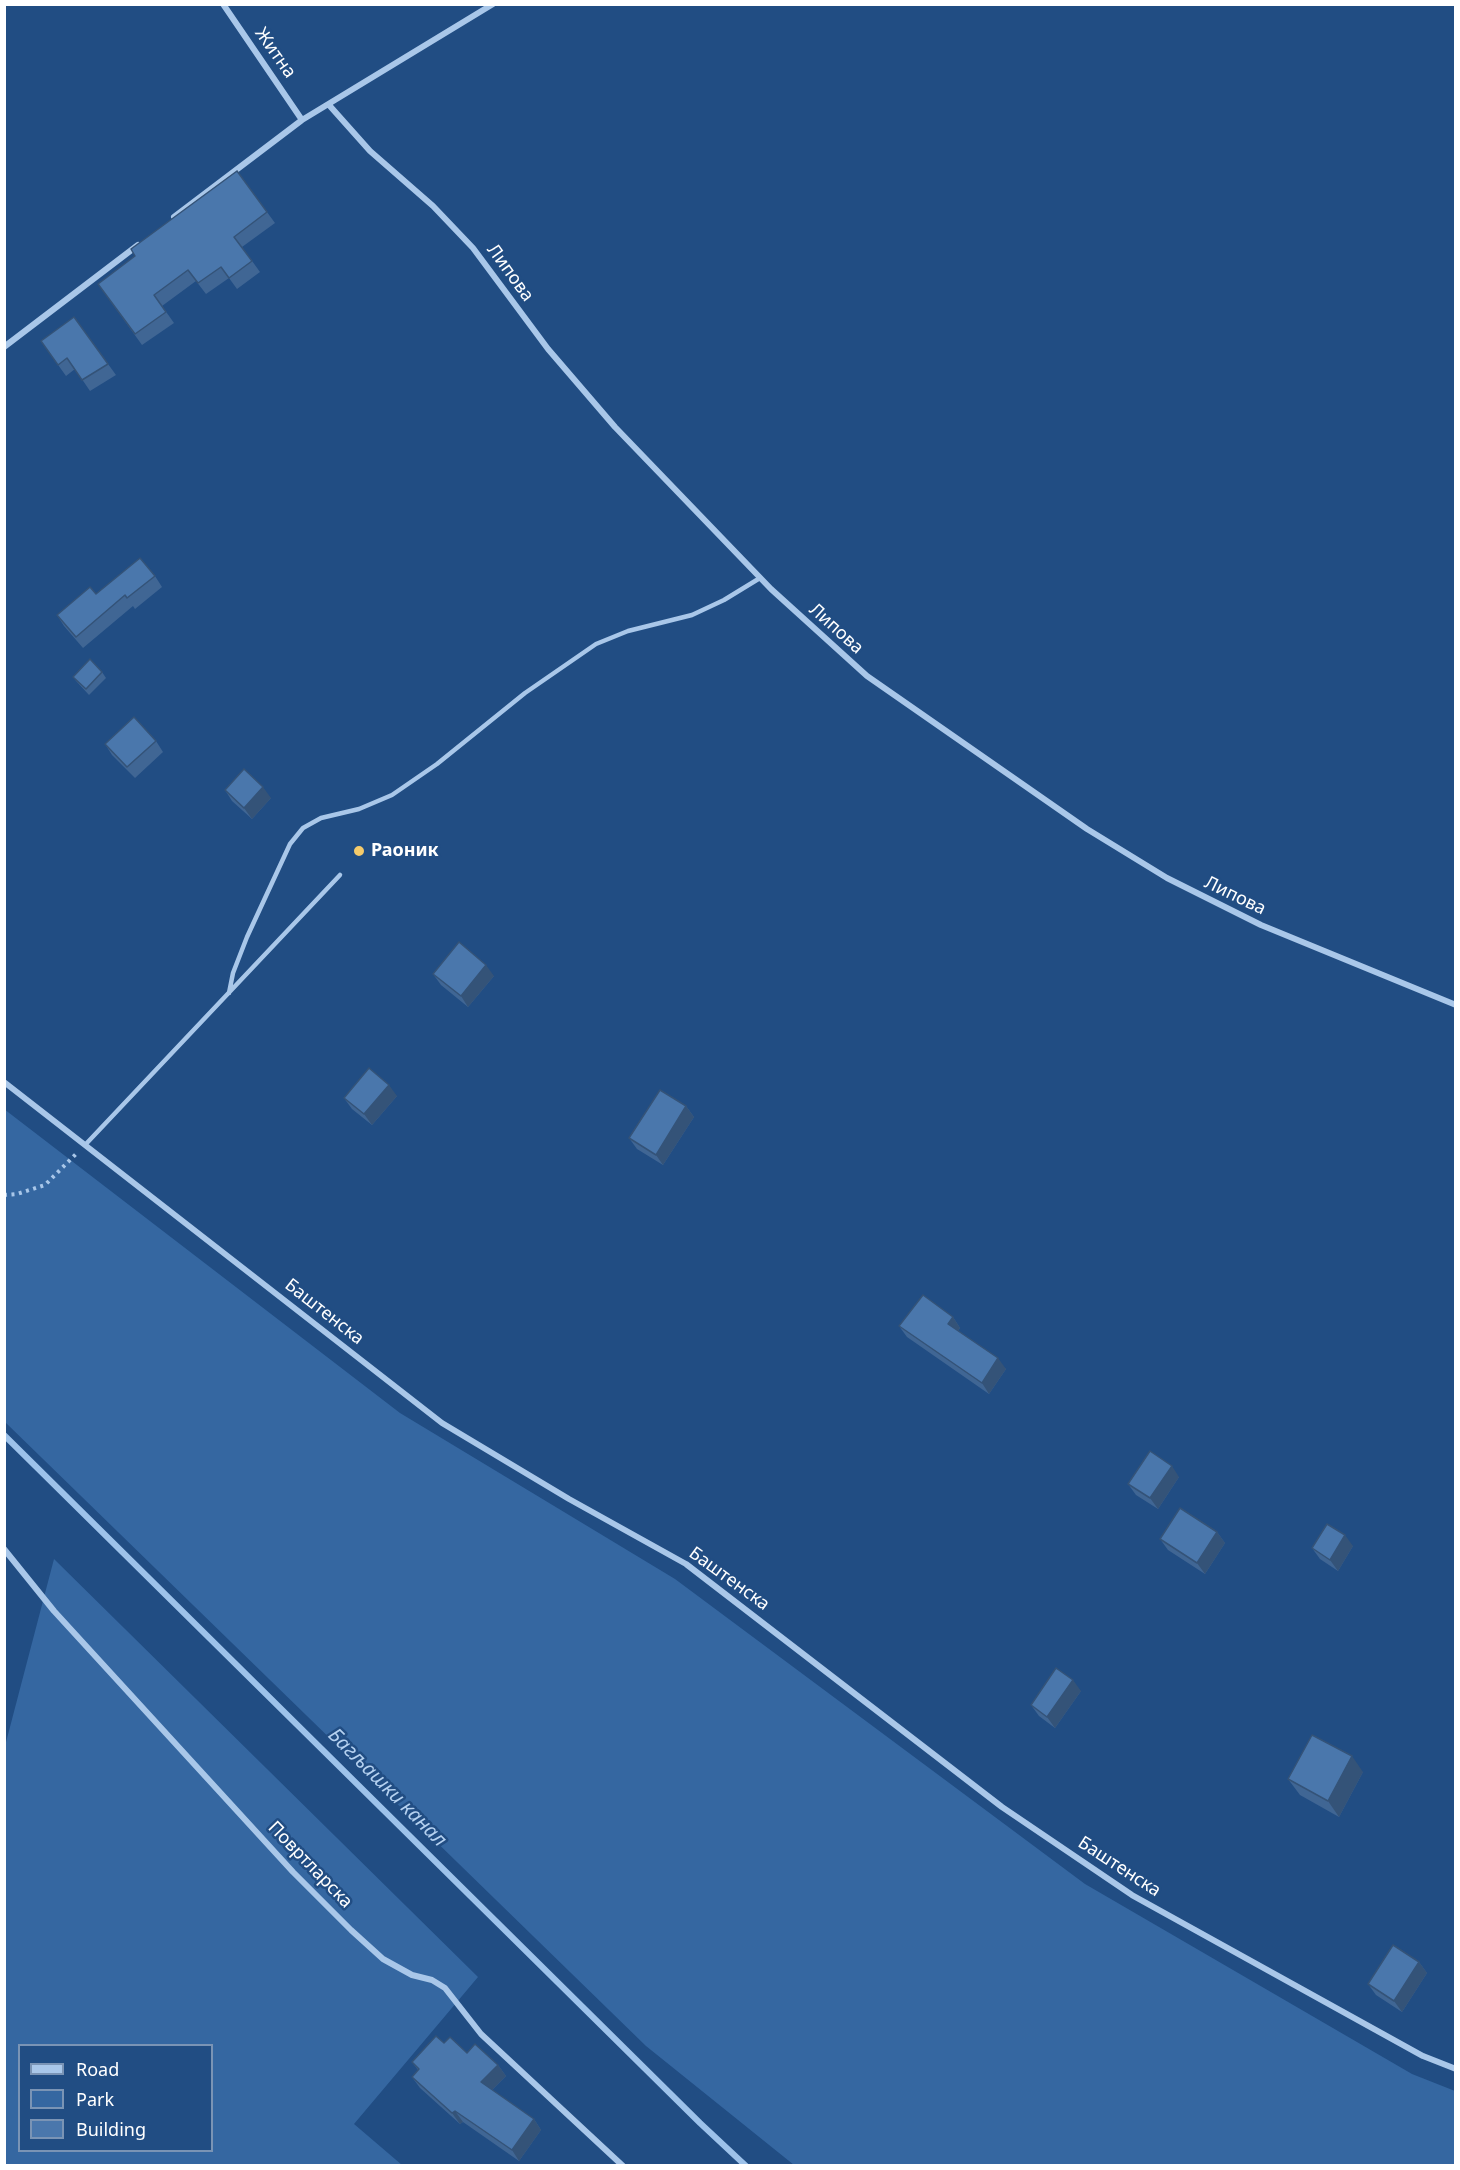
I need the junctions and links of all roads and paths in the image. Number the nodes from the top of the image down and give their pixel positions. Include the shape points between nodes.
1 (223, 4) edge
2 (494, 4) edge
3 (329, 105) junction
4 (302, 120) junction
5 (172, 219) edge
6 (144, 240) edge
7 (4, 347) edge
8 (760, 578) junction
9 (340, 875) dead end
10 (229, 993) junction
11 (1455, 1005) edge
12 (4, 1082) edge
13 (85, 1145) junction
14 (4, 1195) edge
15 (4, 1549) edge
16 (1455, 2069) edge
17 (623, 2166) edge

1 - 4 street, Житна
2 - 3 street
3 - 4 street
3 - 8 street, Липова via 370,152 459,232 581,389
4 - 5 street
6 - 7 street
8 - 10 lane via 692,615 628,631 596,644 392,795 359,809 321,818 303,828 290,843 252,926
8 - 11 street, Липова via 834,649 905,705 1126,855 1251,921
9 - 10 lane
10 - 13 lane
12 - 13 street, Баштенска
13 - 14 path via 45,1185
13 - 16 street, Баштенска via 442,1423 686,1564 1002,1807 1132,1895 1423,2056
15 - 17 street, Повртларска via 54,1611 343,1922 383,1959 445,1988 481,2034

